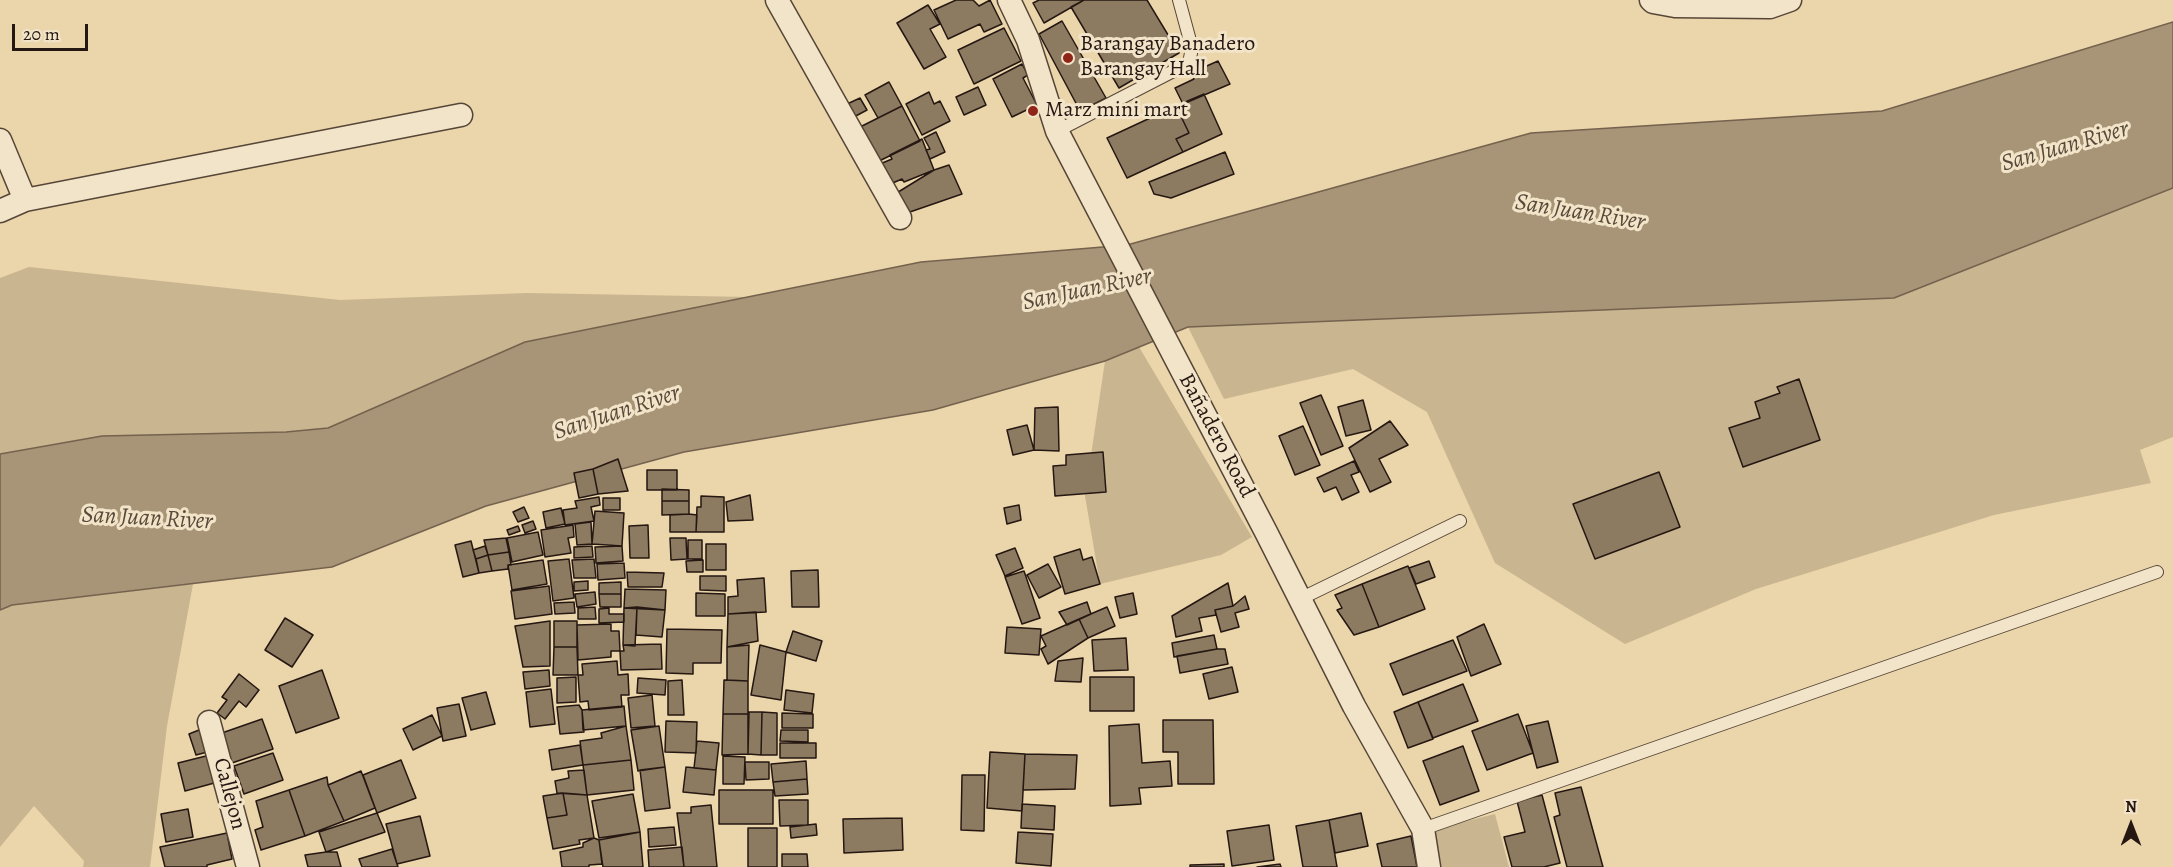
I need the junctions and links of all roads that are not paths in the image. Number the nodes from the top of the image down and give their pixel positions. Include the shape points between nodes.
1 (777, 0) edge
2 (1009, 0) edge
3 (1179, 0) edge
4 (1651, 0) edge
5 (1790, 0) edge
6 (461, 115) dead end
7 (1057, 131) junction
8 (0, 140) edge
9 (25, 200) junction
10 (0, 211) edge
11 (900, 218) dead end
12 (1460, 521) dead end
13 (2157, 573) dead end
14 (1298, 600) junction
15 (209, 722) dead end
16 (1423, 829) junction
17 (248, 867) edge
18 (1429, 867) edge

1 - 11 street
2 - 7 street, Bañadero Road via 1028,40
3 - 7 lane via 1192,48 1189,63
4 - 5 street via 1675,6 1770,7
6 - 9 street
7 - 14 street, Bañadero Road
8 - 9 street
9 - 10 street
12 - 14 lane
13 - 16 lane
14 - 16 street, Bañadero Road
15 - 17 street, Callejon
16 - 18 street, Bañadero Road

